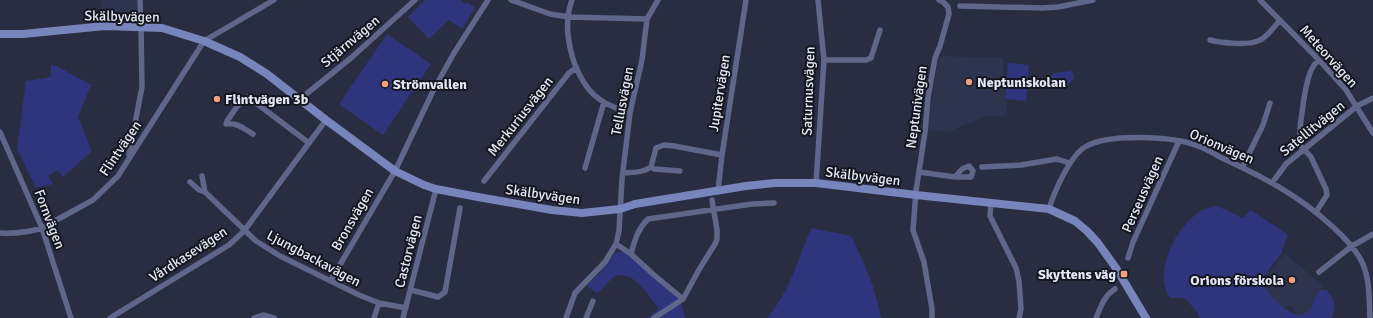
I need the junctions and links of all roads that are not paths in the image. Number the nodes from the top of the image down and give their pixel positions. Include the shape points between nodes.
1 (140, 0) edge
2 (274, 0) edge
3 (415, 0) edge
4 (488, 0) edge
5 (511, 0) edge
6 (572, 0) edge
7 (658, 0) edge
8 (746, 0) edge
9 (818, 0) edge
10 (1091, 0) edge
11 (1260, 0) edge
12 (941, 1) edge
13 (960, 6) dead end
14 (569, 17) junction
15 (647, 20) junction
16 (1280, 20) junction
17 (141, 27) junction
18 (880, 30) dead end
19 (0, 34) edge
20 (1210, 40) dead end
21 (204, 41) junction
22 (824, 60) junction
23 (1319, 60) junction
24 (576, 68) junction
25 (1373, 98) edge
26 (300, 99) junction
27 (604, 102) junction
28 (1270, 103) dead end
29 (1357, 106) junction
30 (630, 113) junction
31 (326, 120) junction
32 (0, 132) edge
33 (1373, 133) edge
34 (253, 134) dead end
35 (1179, 141) junction
36 (309, 143) junction
37 (1304, 150) junction
38 (722, 155) junction
39 (129, 157) junction
40 (1069, 163) junction
41 (1242, 166) junction
42 (651, 167) junction
43 (982, 167) dead end
44 (585, 168) dead end
45 (394, 171) junction
46 (680, 171) dead end
47 (919, 172) junction
48 (623, 173) junction
49 (202, 176) dead end
50 (955, 177) dead end
51 (484, 181) dead end
52 (190, 182) dead end
53 (1272, 183) junction
54 (816, 184) junction
55 (436, 189) junction
56 (206, 190) junction
57 (718, 191) junction
58 (916, 196) junction
59 (712, 200) dead end
60 (774, 203) dead end
61 (991, 203) junction
62 (460, 208) dead end
63 (620, 208) junction
64 (1049, 209) junction
65 (715, 210) junction
66 (1316, 212) junction
67 (42, 228) junction
68 (244, 231) junction
69 (0, 233) edge
70 (1373, 234) edge
71 (616, 244) junction
72 (1352, 246) junction
73 (631, 254) junction
74 (1128, 258) dead end
75 (1319, 272) dead end
76 (331, 280) junction
77 (1115, 289) dead end
78 (411, 290) junction
79 (683, 299) junction
80 (593, 301) dead end
81 (379, 303) junction
82 (406, 308) junction
83 (71, 318) edge
84 (110, 318) edge
85 (254, 318) edge
86 (274, 318) edge
87 (374, 318) edge
88 (403, 318) edge
89 (566, 318) edge
90 (586, 318) edge
91 (654, 318) edge
92 (932, 318) edge
93 (1019, 318) edge
94 (1096, 318) edge
95 (1146, 318) edge
96 (1370, 318) edge

1 - 17 street
2 - 21 street
3 - 26 street, Stjärnvägen via 352,58
4 - 45 street, Bronsvägen via 454,52
5 - 14 street via 550,14
6 - 14 street
7 - 15 street, Tellusvägen
8 - 38 street, Jupitervägen
9 - 22 street, Saturnusvägen
10 - 13 street via 1042,8
11 - 16 street, Meteorvägen
12 - 47 street, Neptunivägen via 948,7 949,14 935,58
14 - 15 street
14 - 24 street via 569,38
15 - 30 street, Tellusvägen via 642,60
16 - 20 street via 1259,41 1245,43
16 - 23 street, Meteorvägen
17 - 19 street, Skälbyvägen via 106,26
17 - 21 street, Skälbyvägen via 162,28
17 - 39 street via 142,87
18 - 22 street via 871,58
21 - 26 street, Skälbyvägen via 240,57 268,74
21 - 39 street, Flintvägen
22 - 54 street, Saturnusvägen
23 - 29 street, Meteorvägen
23 - 37 street via 1310,73 1304,100 1299,141
24 - 27 street via 594,95
24 - 51 street, Merkuriusvägen via 569,73
25 - 29 street, Satellitvägen
26 - 31 street, Skälbyvägen
27 - 30 street
27 - 44 street
28 - 41 street via 1263,125
29 - 33 street, Meteorvägen
29 - 37 street, Satellitvägen
30 - 48 street, Tellusvägen
31 - 36 street, Vårdkasevägen
31 - 45 street, Skälbyvägen
32 - 67 street, Fornvägen
34 - 36 street via 237,124 226,124 243,99 248,97
35 - 40 street, Orionvägen via 1143,137 1094,142 1084,147
35 - 41 street, Orionvägen via 1198,146
35 - 74 street, Perseusvägen
36 - 68 street, Vårdkasevägen
37 - 53 street, Satellitvägen via 1286,164
37 - 66 street via 1311,157 1326,189 1327,195
38 - 42 street via 664,145 656,148
38 - 57 street, Jupitervägen
39 - 67 street, Flintvägen via 118,176 93,200
40 - 43 street via 1058,160
40 - 64 street, Orionvägen
41 - 53 street, Orionvägen
42 - 46 street
42 - 48 street via 646,171
45 - 55 street, Skälbyvägen
45 - 76 street, Bronsvägen
47 - 50 street
47 - 58 street, Neptunivägen
48 - 63 street, Tellusvägen
49 - 56 street
52 - 56 street, Ljungbackavägen via 199,190
53 - 66 street, Orionvägen
54 - 57 street, Skälbyvägen via 775,183
54 - 58 street, Skälbyvägen
55 - 63 street, Skälbyvägen via 567,212 582,213
55 - 78 street, Castorvägen
56 - 68 street, Ljungbackavägen
57 - 63 street, Skälbyvägen
58 - 61 street, Skälbyvägen
58 - 92 street, Neptunivägen via 914,230 924,262
59 - 65 street
60 - 65 street
61 - 64 street, Skälbyvägen
61 - 93 street via 990,216 1020,281
62 - 78 street via 445,292 438,297
63 - 71 street, Tellusvägen
64 - 95 street, Skälbyvägen via 1075,221 1098,243
65 - 73 street via 648,219 640,227
65 - 79 street via 717,239
66 - 72 street, Orionvägen
67 - 69 street, Flintvägen via 11,234
67 - 83 street, Fornvägen
68 - 76 street, Ljungbackavägen via 280,256
68 - 84 street, Vårdkasevägen via 229,245
70 - 72 street
71 - 73 street
71 - 89 street via 605,262 575,293
72 - 75 street
72 - 96 street, Orionvägen via 1367,274
73 - 79 street
76 - 81 street, Ljungbackavägen
77 - 94 street via 1102,302
78 - 82 street, Castorvägen
79 - 91 street
80 - 90 street
81 - 82 street, Ljungbackavägen
81 - 87 street
82 - 88 street, Castorvägen
85 - 86 street via 263,315

